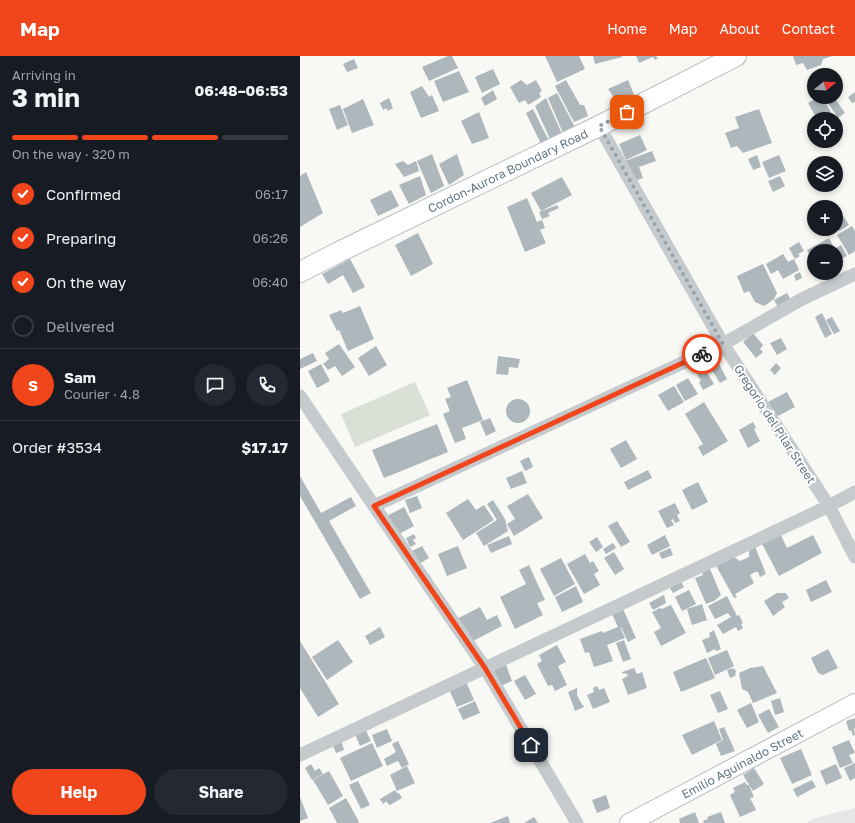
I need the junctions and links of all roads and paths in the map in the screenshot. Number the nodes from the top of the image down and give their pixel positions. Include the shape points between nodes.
1 (736, 56) edge
2 (599, 126) junction
3 (300, 272) edge
4 (855, 274) edge
5 (723, 344) junction
6 (300, 396) edge
7 (855, 492) edge
8 (374, 506) junction
9 (829, 506) junction
10 (855, 557) edge
11 (485, 668) junction
12 (855, 703) edge
13 (300, 755) edge
14 (577, 823) edge
15 (629, 823) edge

1 - 2 main road, Cordon-Aurora Boundary Road
2 - 3 main road, Cordon-Aurora Boundary Road
2 - 5 street, Gregorio del Pilar Street
4 - 5 street via 802,299
5 - 8 street
5 - 9 street, Gregorio del Pilar Street
6 - 8 street
7 - 9 street
8 - 11 street
9 - 10 street, Gregorio del Pilar Street
9 - 11 street
11 - 13 street
11 - 14 street
12 - 15 street, Emilio Aguinaldo Street

